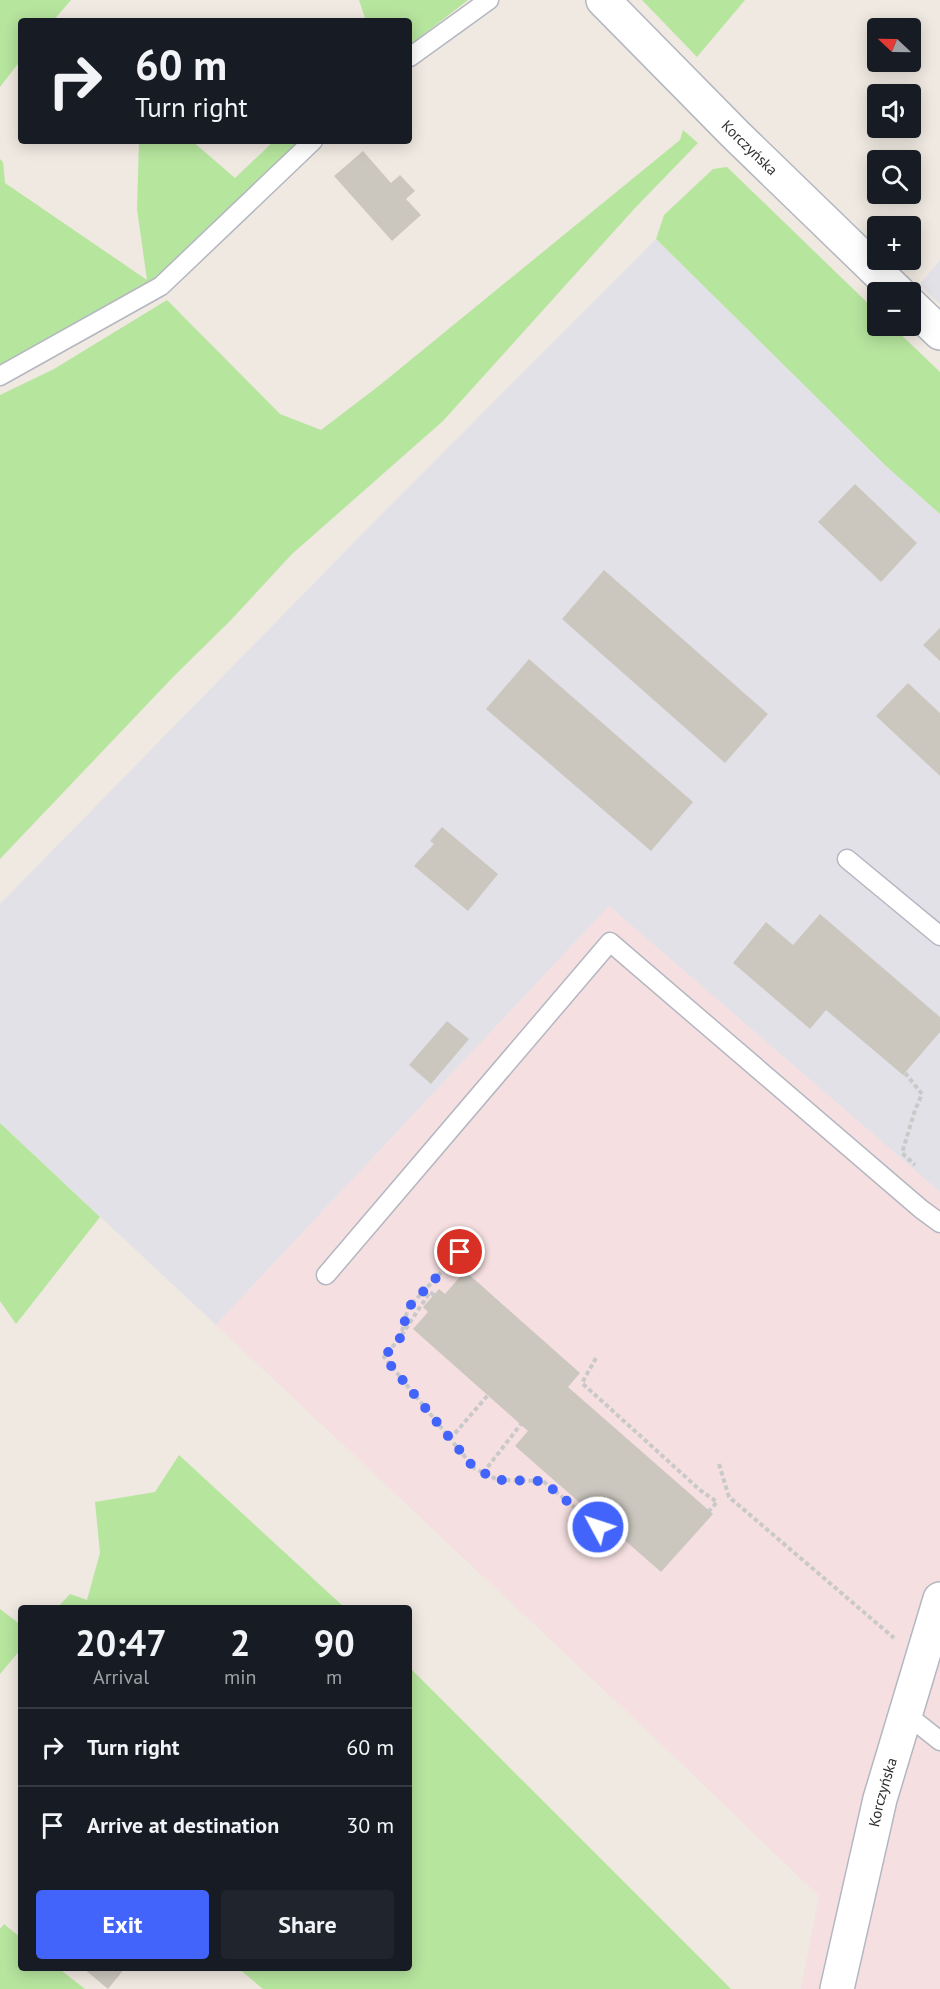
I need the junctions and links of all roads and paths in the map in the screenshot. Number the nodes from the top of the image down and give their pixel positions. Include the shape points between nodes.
1 (489, 0) edge
2 (603, 0) edge
3 (412, 56) edge
4 (309, 144) edge
5 (888, 282) edge
6 (921, 315) edge
7 (940, 333) edge
8 (0, 376) edge
9 (847, 859) dead end
10 (940, 936) edge
11 (905, 1072) dead end
12 (917, 1167) dead end
13 (940, 1223) edge
14 (451, 1228) dead end
15 (326, 1275) dead end
16 (434, 1295) dead end
17 (401, 1337) junction
18 (596, 1358) dead end
19 (488, 1395) dead end
20 (521, 1424) dead end
21 (450, 1439) junction
22 (719, 1464) dead end
23 (483, 1473) junction
24 (709, 1511) dead end
25 (598, 1527) dead end
26 (940, 1599) edge
27 (921, 1662) junction
28 (906, 1714) junction
29 (940, 1741) edge
30 (837, 1989) edge

1 - 3 lane
2 - 5 main road, Korczyńska
4 - 8 lane via 161,286
6 - 7 main road
9 - 10 lane
11 - 12 path via 922,1094 902,1153
13 - 15 lane via 610,942
14 - 17 path via 460,1252 408,1308
16 - 17 path via 430,1292
17 - 21 path via 384,1357
18 - 24 path via 582,1383 717,1502
19 - 21 path
20 - 23 path
21 - 23 path
22 - 27 path via 729,1497
23 - 25 path via 498,1480 543,1481
26 - 27 main road, Korczyńska
27 - 28 main road, Korczyńska
28 - 29 lane
28 - 30 main road, Korczyńska via 880,1799

